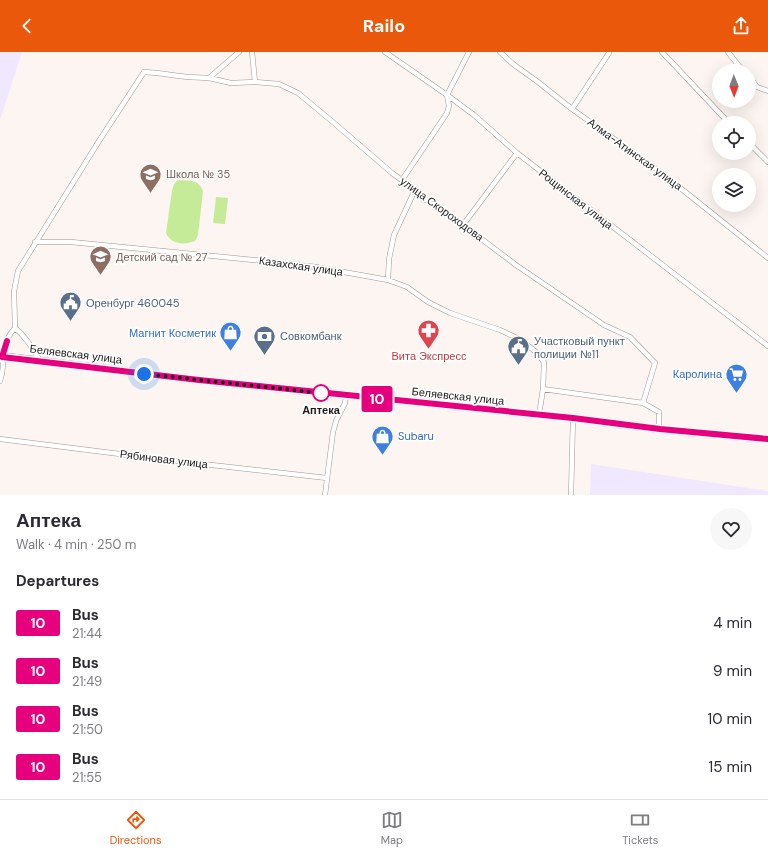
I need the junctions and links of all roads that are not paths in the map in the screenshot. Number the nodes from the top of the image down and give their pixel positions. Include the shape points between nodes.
1 (239, 52) edge
2 (252, 52) edge
3 (385, 52) edge
4 (469, 52) edge
5 (500, 52) edge
6 (609, 52) edge
7 (662, 52) edge
8 (728, 52) edge
9 (737, 64) edge
10 (209, 78) junction
11 (255, 82) junction
12 (756, 86) edge
13 (768, 90) edge
14 (447, 95) junction
15 (572, 109) junction
16 (722, 116) edge
17 (756, 150) edge
18 (517, 153) junction
19 (768, 162) edge
20 (402, 180) junction
21 (414, 192) junction
22 (463, 225) junction
23 (35, 242) junction
24 (768, 258) edge
25 (388, 280) junction
26 (15, 328) junction
27 (768, 346) edge
28 (1, 358) edge
29 (40, 361) junction
30 (0, 381) edge
31 (543, 389) junction
32 (346, 396) junction
33 (643, 404) junction
34 (539, 415) junction
35 (573, 418) junction
36 (660, 429) junction
37 (0, 439) edge
38 (768, 439) edge
39 (327, 478) junction
40 (325, 495) edge
41 (571, 495) edge

1 - 10 street
2 - 11 street
3 - 14 street, Рощинская улица
4 - 14 street
5 - 15 street, Алма-Атинская улица
6 - 15 street
7 - 16 street
8 - 9 street
10 - 11 street, улица Скороходова via 231,83
10 - 23 street, улица Скороходова via 144,72
11 - 20 street, улица Скороходова via 279,84 298,93
12 - 13 street
14 - 18 street, Рощинская улица
14 - 20 street via 447,113
15 - 24 street, Алма-Атинская улица via 659,171
17 - 19 street
18 - 22 street
18 - 27 street, Рощинская улица
20 - 21 street, улица Скороходова
21 - 22 street, улица Скороходова
21 - 25 street via 394,235 388,259
22 - 33 street, улица Скороходова via 604,325 630,337 655,363
23 - 25 street, Казахская улица via 71,242 264,261
23 - 26 street via 18,271 14,291
25 - 31 street, Казахская улица via 407,287 428,302 450,312 522,340 544,362
26 - 28 street
26 - 29 street
28 - 29 main road, Беляевская улица
28 - 30 street via 4,365
29 - 32 main road, Беляевская улица
31 - 33 street
31 - 34 street
32 - 34 main road, Беляевская улица
32 - 39 street via 333,432
33 - 36 street via 659,412
34 - 35 main road, Беляевская улица
35 - 36 main road, Беляевская улица
35 - 41 street
36 - 38 main road, Беляевская улица
37 - 39 street, Рябиновая улица
39 - 40 street

